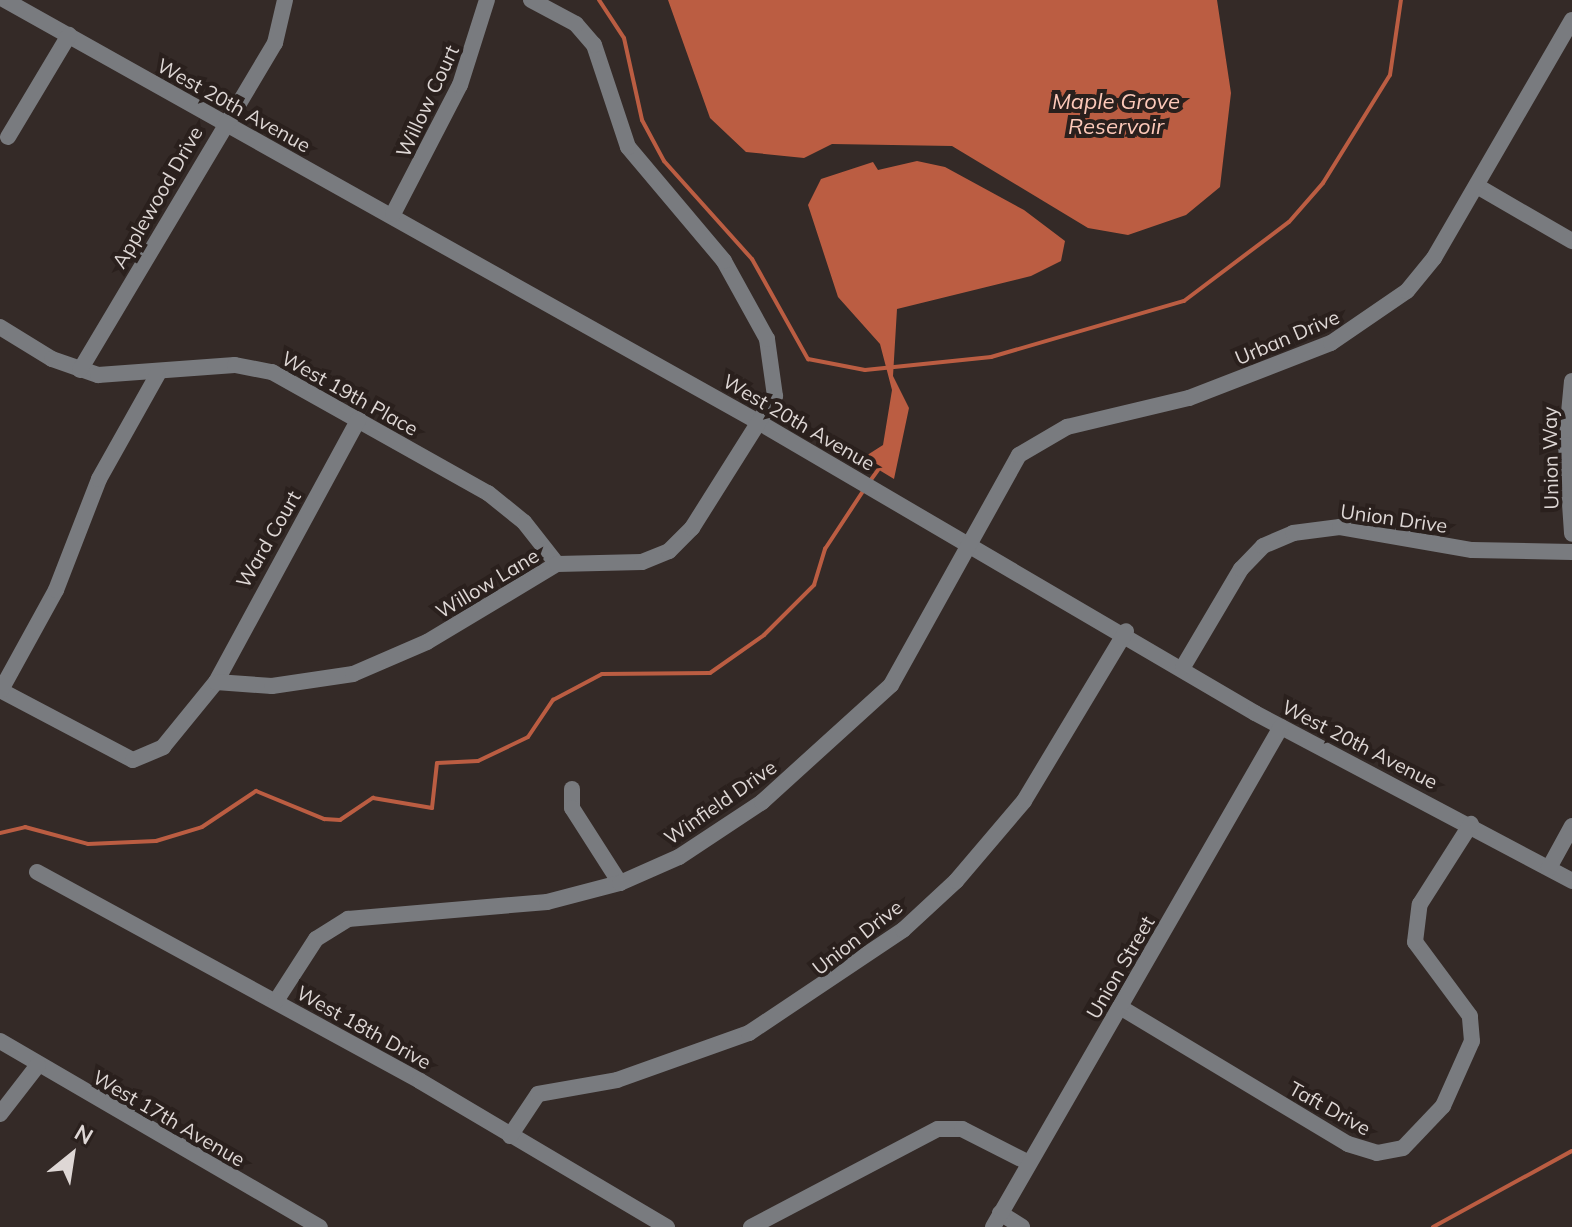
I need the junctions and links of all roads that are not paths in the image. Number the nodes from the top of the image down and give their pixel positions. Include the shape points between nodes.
1 (5, 0) edge
2 (285, 0) edge
3 (487, 0) edge
4 (531, 0) edge
5 (1571, 24) edge
6 (69, 35) junction
7 (224, 124) junction
8 (8, 137) dead end
9 (1477, 186) junction
10 (393, 214) junction
11 (1572, 241) edge
12 (0, 327) edge
13 (80, 370) junction
14 (158, 374) junction
15 (1572, 381) edge
16 (359, 419) junction
17 (760, 423) junction
18 (1572, 534) edge
19 (969, 542) junction
20 (1572, 552) edge
21 (557, 564) junction
22 (1126, 631) junction
23 (1183, 667) junction
24 (216, 682) junction
25 (0, 690) edge
26 (1281, 727) junction
27 (572, 789) dead end
28 (1471, 824) junction
29 (1572, 826) edge
30 (1549, 868) junction
31 (37, 872) dead end
32 (1572, 881) edge
33 (620, 883) junction
34 (276, 1001) junction
35 (1120, 1007) junction
36 (0, 1041) edge
37 (38, 1065) junction
38 (0, 1114) edge
39 (510, 1136) junction
40 (1029, 1163) junction
41 (996, 1220) edge
42 (642, 1221) edge
43 (320, 1227) edge
44 (667, 1227) edge
45 (751, 1227) edge
46 (1022, 1227) edge

1 - 6 street, West 20th Avenue
2 - 7 street, Applewood Drive via 275,43
3 - 10 street, Willow Court via 460,85
4 - 17 street, Willow Lane via 576,24 594,45 641,168 743,287 776,376
5 - 9 street, Urban Drive
6 - 7 street, West 20th Avenue
6 - 8 street
7 - 10 street, West 20th Avenue
7 - 13 street, Applewood Drive
9 - 11 street
9 - 19 street, Urban Drive via 1434,258 1385,310 1331,343 1189,398 1067,427 1019,455
10 - 17 street, West 20th Avenue
12 - 13 street, West 19th Place
13 - 14 street, West 19th Place
14 - 16 street, West 19th Place via 235,365 262,369
14 - 25 street via 99,479 56,590
15 - 18 street, Union Way via 1566,445
16 - 21 street, West 19th Place via 506,506
16 - 24 street, Ward Court
17 - 19 street, West 20th Avenue
17 - 21 street, Willow Lane via 698,520 669,551 642,562
19 - 22 street, West 20th Avenue
19 - 33 street, Winfield Drive via 891,685 857,721 762,802 679,857
20 - 23 street, Union Drive via 1472,550 1340,527 1293,533 1263,546 1241,569
21 - 24 street, Willow Lane via 387,663 272,686
22 - 23 street, West 20th Avenue
22 - 39 street, Union Drive via 1024,801 903,930 797,1006 715,1048 617,1080 538,1094
23 - 26 street, West 20th Avenue
24 - 25 street via 163,747 133,760
26 - 28 street, West 20th Avenue
26 - 35 street, Union Street
27 - 33 street via 572,808
28 - 30 street, West 20th Avenue
28 - 35 street, Taft Drive via 1420,904 1415,942 1470,1016 1472,1041 1443,1106 1403,1148 1377,1153 1348,1144
29 - 30 street
30 - 32 street, West 20th Avenue
31 - 34 street, West 18th Drive
33 - 34 street, Winfield Drive via 547,902 348,919 316,939
34 - 39 street, West 18th Drive
35 - 40 street, Union Street
36 - 37 street, West 17th Avenue
37 - 38 street
37 - 43 street, West 17th Avenue
39 - 42 street, West 18th Drive
40 - 41 street, Union Street
40 - 45 street via 962,1129 938,1129
41 - 46 street
42 - 44 street, West 18th Drive

